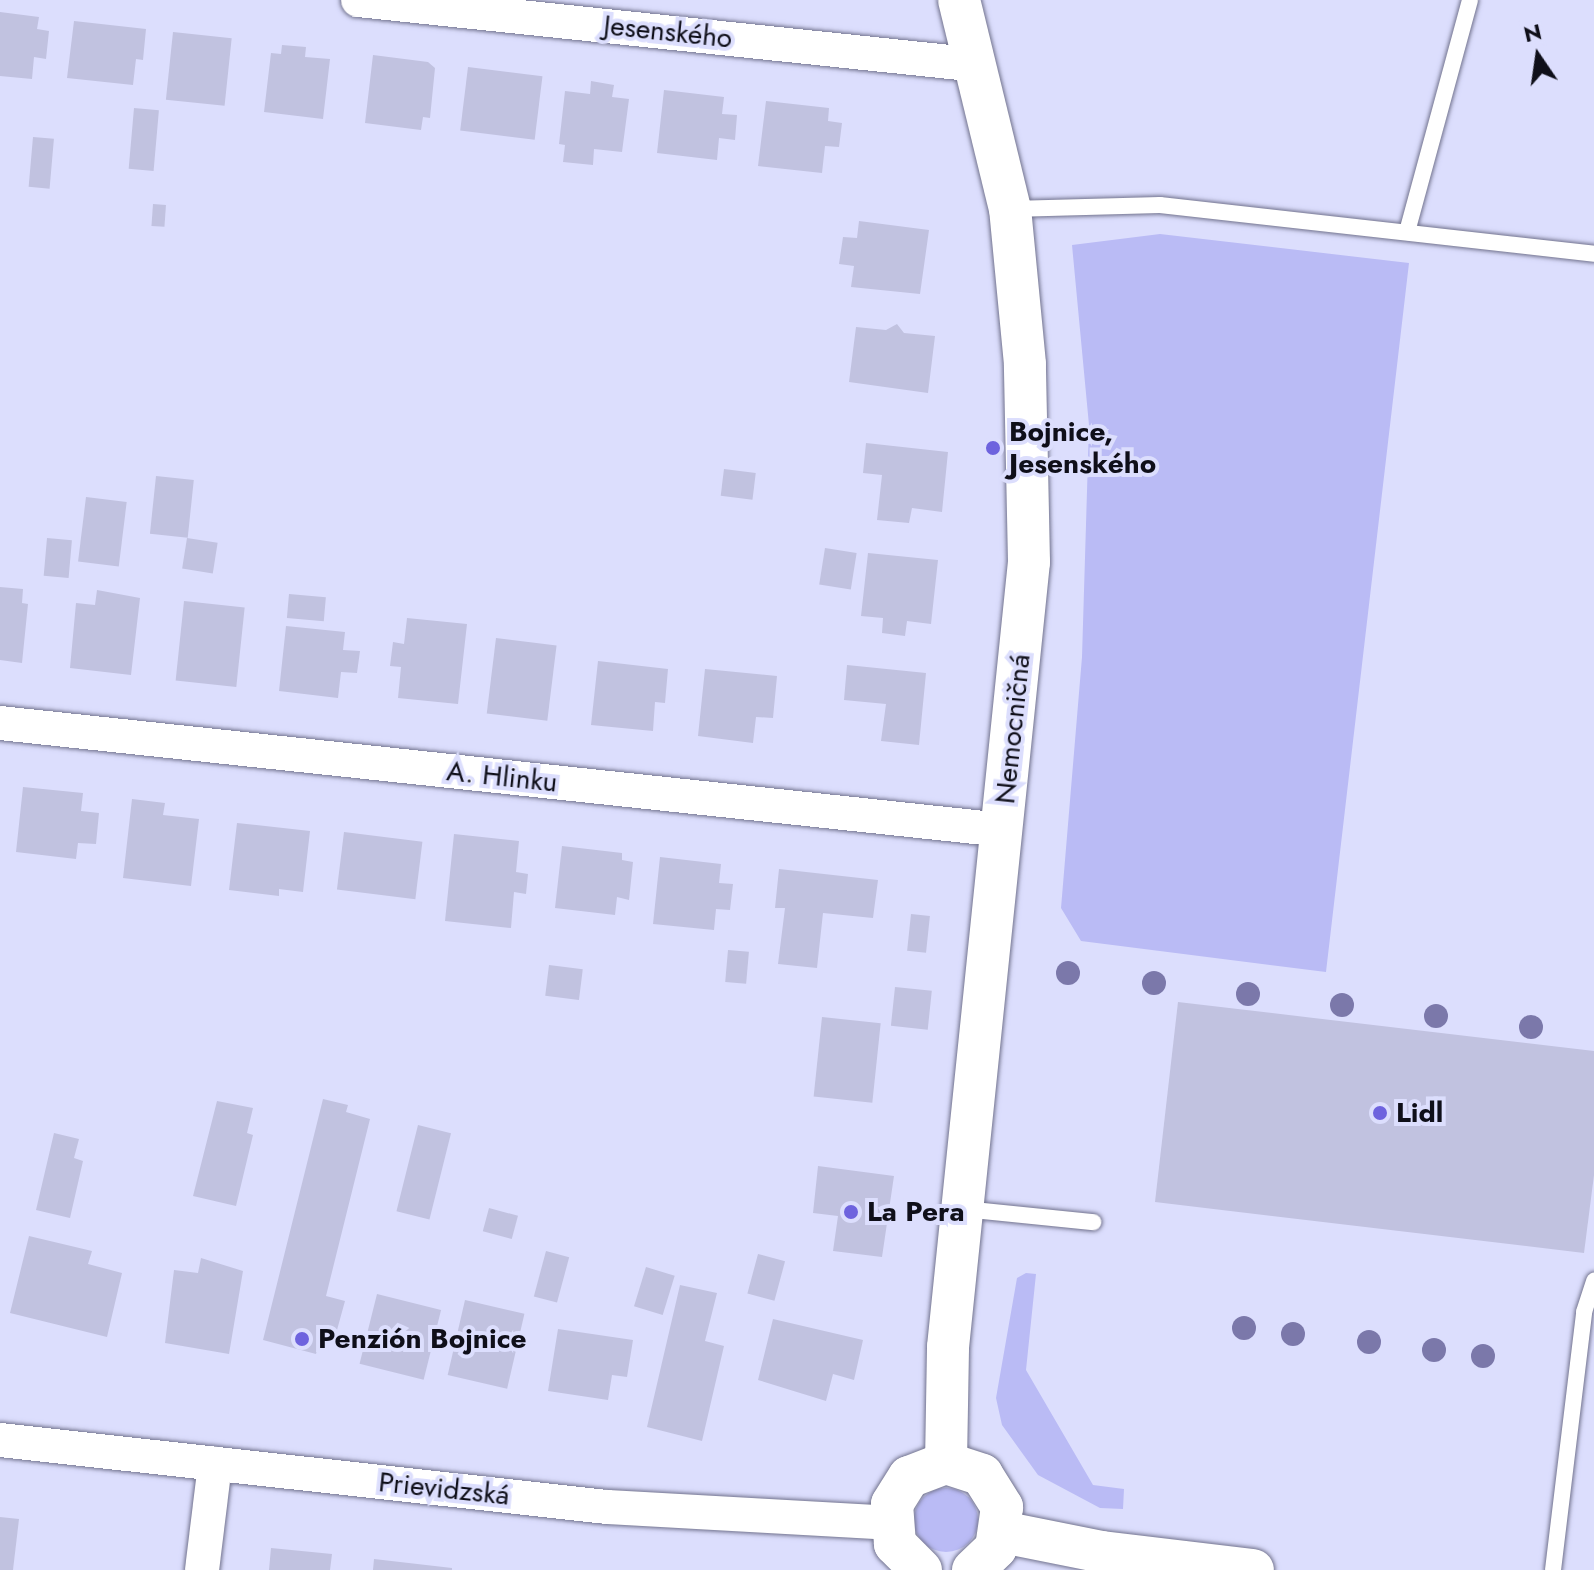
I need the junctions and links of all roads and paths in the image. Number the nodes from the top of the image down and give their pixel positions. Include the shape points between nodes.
1 (358, 0) edge
2 (959, 0) edge
3 (1470, 0) edge
4 (978, 65) junction
5 (1010, 209) junction
6 (1407, 232) junction
7 (1594, 254) edge
8 (0, 723) edge
9 (1003, 830) junction
10 (964, 1209) junction
11 (1093, 1222) dead end
12 (1594, 1281) edge
13 (0, 1440) edge
14 (946, 1463) junction
15 (215, 1464) junction
16 (890, 1523) junction
17 (1002, 1532) junction
18 (202, 1570) edge
19 (921, 1570) edge
20 (973, 1570) edge
21 (1253, 1570) edge
22 (1553, 1570) edge

1 - 4 street, Jesenského
2 - 4 street, Nemocničná
3 - 6 lane
4 - 5 street, Nemocničná
5 - 6 lane via 1160,205
5 - 9 street, Nemocničná via 1025,364 1029,562
6 - 7 lane
8 - 9 street, A. Hlinku
9 - 10 street, Nemocničná
10 - 11 lane
10 - 14 street, Nemocničná via 948,1347
12 - 22 lane via 1584,1312
13 - 15 street, Prievidzská
14 - 16 street via 909,1477 895,1496
14 - 17 street via 974,1470 989,1482 1002,1507
15 - 16 street, Prievidzská via 607,1507
15 - 18 street
16 - 19 street via 900,1552
17 - 20 street via 989,1558
17 - 21 street via 1102,1552

